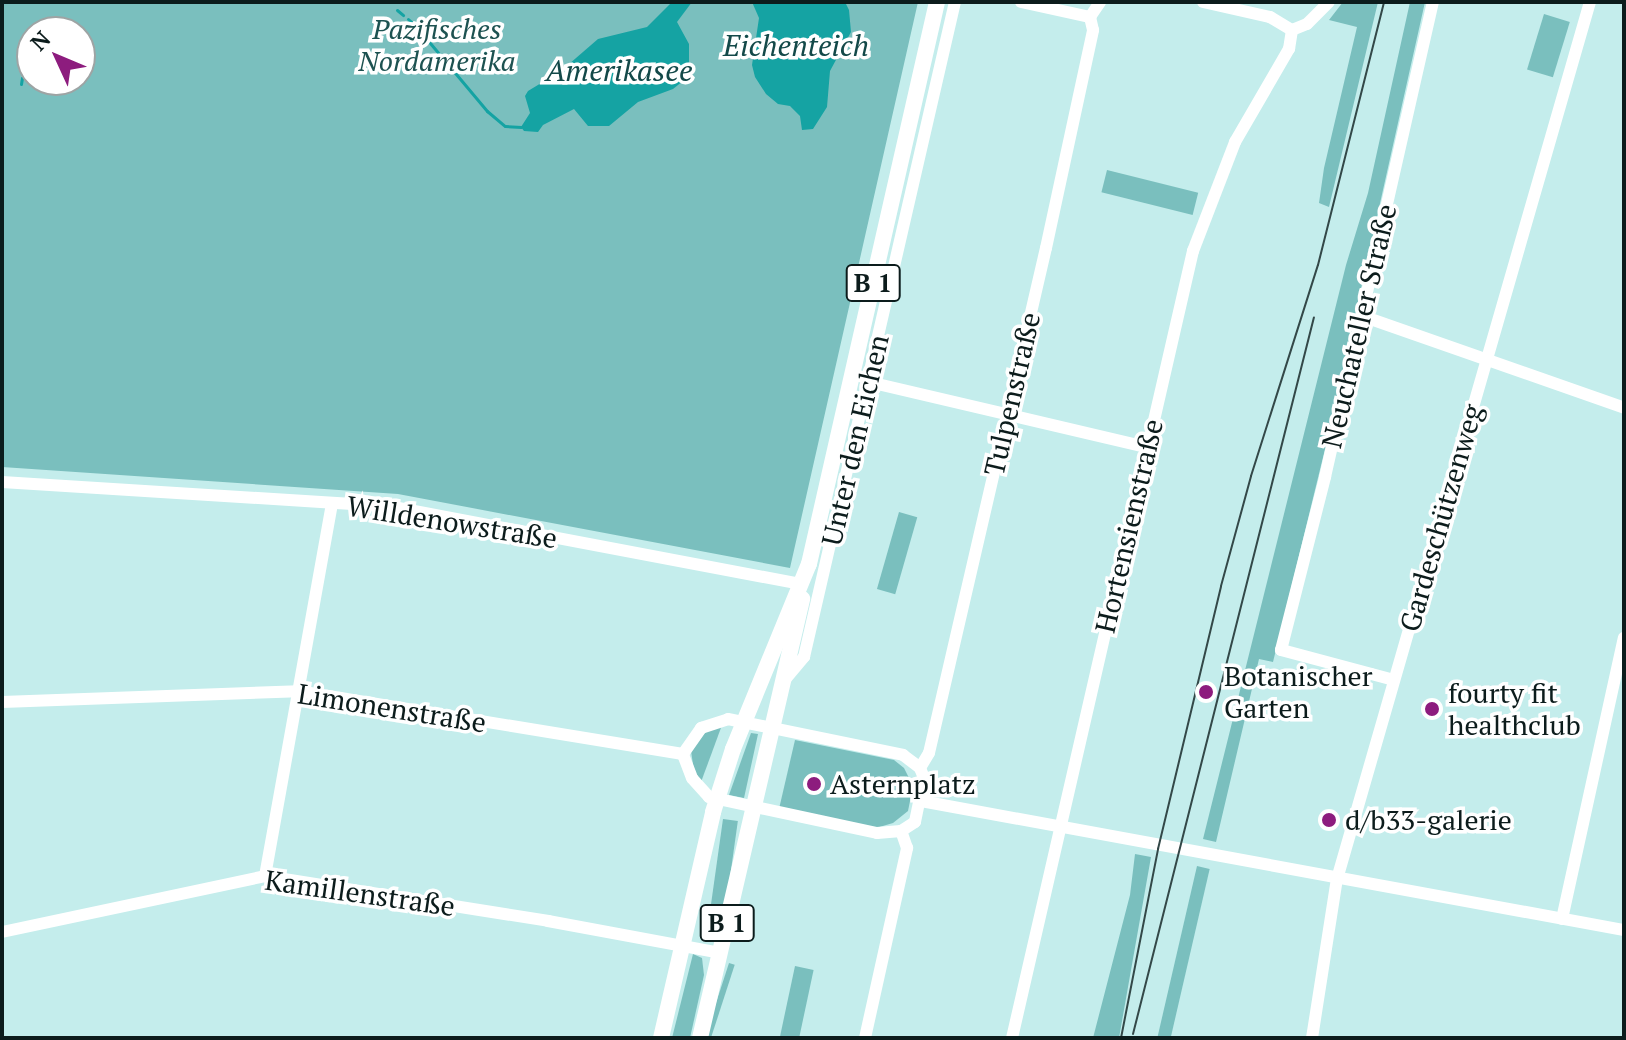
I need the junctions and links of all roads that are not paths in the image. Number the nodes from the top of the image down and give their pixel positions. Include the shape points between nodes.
1 (937, 2) edge
2 (955, 2) edge
3 (1021, 2) edge
4 (1100, 2) edge
5 (1203, 2) edge
6 (1329, 2) edge
7 (1433, 2) edge
8 (1590, 2) edge
9 (1090, 17) junction
10 (1292, 30) junction
11 (1362, 316) junction
12 (1487, 360) junction
13 (869, 382) junction
14 (1624, 408) edge
15 (1007, 415) junction
16 (1147, 447) junction
17 (2, 482) edge
18 (332, 503) junction
19 (804, 579) junction
20 (1624, 638) edge
21 (1394, 680) junction
22 (783, 682) junction
23 (298, 691) junction
24 (2, 702) edge
25 (745, 722) junction
26 (772, 729) junction
27 (683, 754) junction
28 (920, 768) junction
29 (717, 800) junction
30 (921, 801) junction
31 (753, 809) junction
32 (1059, 826) junction
33 (901, 831) junction
34 (265, 876) junction
35 (1337, 879) junction
36 (1562, 919) junction
37 (1624, 930) edge
38 (2, 932) edge
39 (682, 945) junction
40 (720, 953) junction
41 (661, 1038) edge
42 (700, 1038) edge
43 (865, 1038) edge
44 (1012, 1038) edge
45 (1312, 1038) edge

1 - 19 main road, Unter den Eichen / B 1
2 - 13 street, Unter den Eichen
3 - 9 street
4 - 9 street
5 - 10 street via 1270,17
6 - 10 street via 1307,24
7 - 11 street, Neuchateller Straße
8 - 12 street, Gardeschützenweg
9 - 15 street, Tulpenstraße via 1093,30 1081,91
10 - 16 street, Hortensienstraße via 1289,49 1235,142 1204,217
11 - 12 street
11 - 21 street, Neuchateller Straße via 1281,650
12 - 14 street
12 - 21 street, Gardeschützenweg
13 - 15 street
13 - 22 street, Unter den Eichen via 804,657
15 - 16 street
15 - 28 street, Tulpenstraße via 929,753
16 - 32 street, Hortensienstraße
17 - 18 street, Willdenowstraße
18 - 19 street, Willdenowstraße via 388,506
18 - 23 street
19 - 22 main road, Unter den Eichen / B 1 via 800,620
19 - 25 main road, Unter den Eichen / B 1
20 - 36 street
21 - 35 street, Gardeschützenweg
22 - 26 main road, Unter den Eichen / B 1
23 - 24 street, Limonenstraße
23 - 27 street, Limonenstraße
23 - 34 street
25 - 26 street
25 - 27 street via 728,719 706,725
25 - 29 main road, Unter den Eichen / B 1
26 - 28 street via 903,755
26 - 31 main road, Unter den Eichen / B 1
27 - 29 street via 701,790
28 - 30 street
29 - 31 street
29 - 39 main road, Unter den Eichen / B 1
30 - 32 street
30 - 33 street via 915,822
31 - 33 street via 877,833
31 - 40 main road, Unter den Eichen / B 1
32 - 35 street
32 - 44 street, Hortensienstraße
33 - 43 street via 907,848
34 - 38 street, Kamillenstraße
34 - 39 street, Kamillenstraße
35 - 36 street
35 - 45 street, Gardeschützenweg
36 - 37 street
39 - 40 street, Kamillenstraße
39 - 41 main road, Unter den Eichen / B 1
40 - 42 main road, Unter den Eichen / B 1

